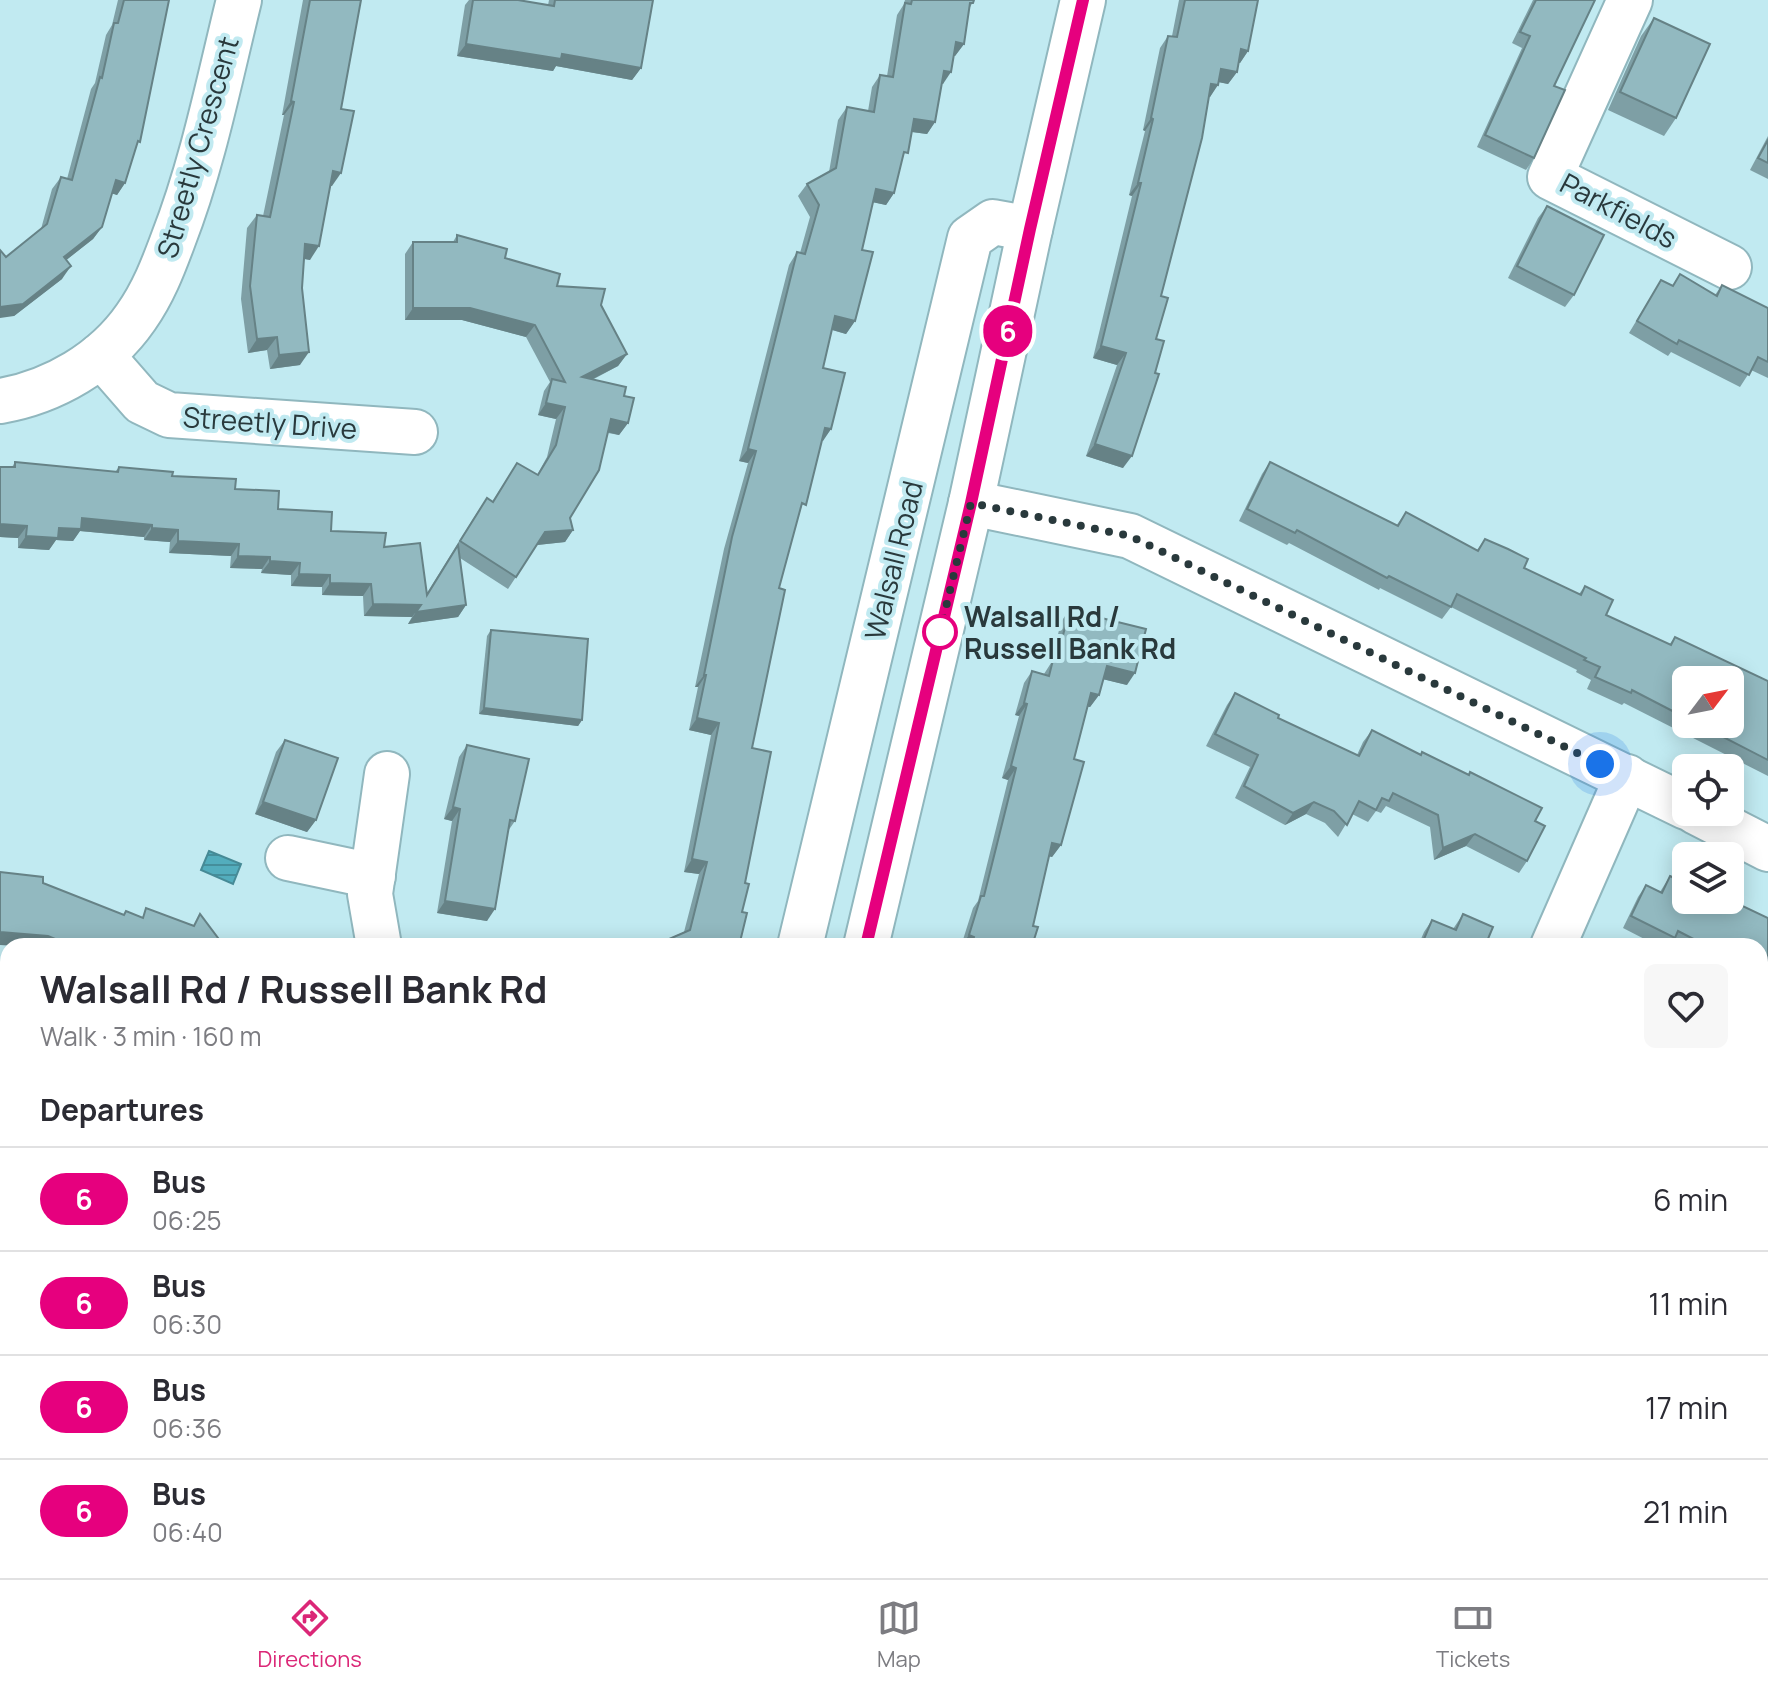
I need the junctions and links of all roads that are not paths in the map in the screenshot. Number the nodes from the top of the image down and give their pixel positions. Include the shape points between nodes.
1 (239, 0) edge
2 (1083, 0) edge
3 (1630, 0) edge
4 (1030, 229) junction
5 (1729, 267) dead end
6 (101, 355) junction
7 (0, 401) edge
8 (415, 432) dead end
9 (971, 503) junction
10 (387, 774) dead end
11 (1627, 777) junction
12 (1672, 800) edge
13 (1723, 826) edge
14 (1768, 849) edge
15 (288, 858) dead end
16 (373, 876) junction
17 (378, 938) edge
18 (802, 938) edge
19 (868, 938) edge
20 (1557, 938) edge

1 - 6 street, Streetly Crescent via 208,130 163,267 136,319
2 - 4 street
3 - 5 street, Parkfields via 1550,177
4 - 9 street
4 - 18 street, Walsall Road via 993,222 970,238
6 - 7 street, Streetly Crescent via 59,382
6 - 8 street, Streetly Drive via 142,402 169,415
9 - 11 street via 1130,536
9 - 19 street
10 - 16 street
11 - 12 street
11 - 20 street
13 - 14 street
15 - 16 street
16 - 17 street via 370,894

